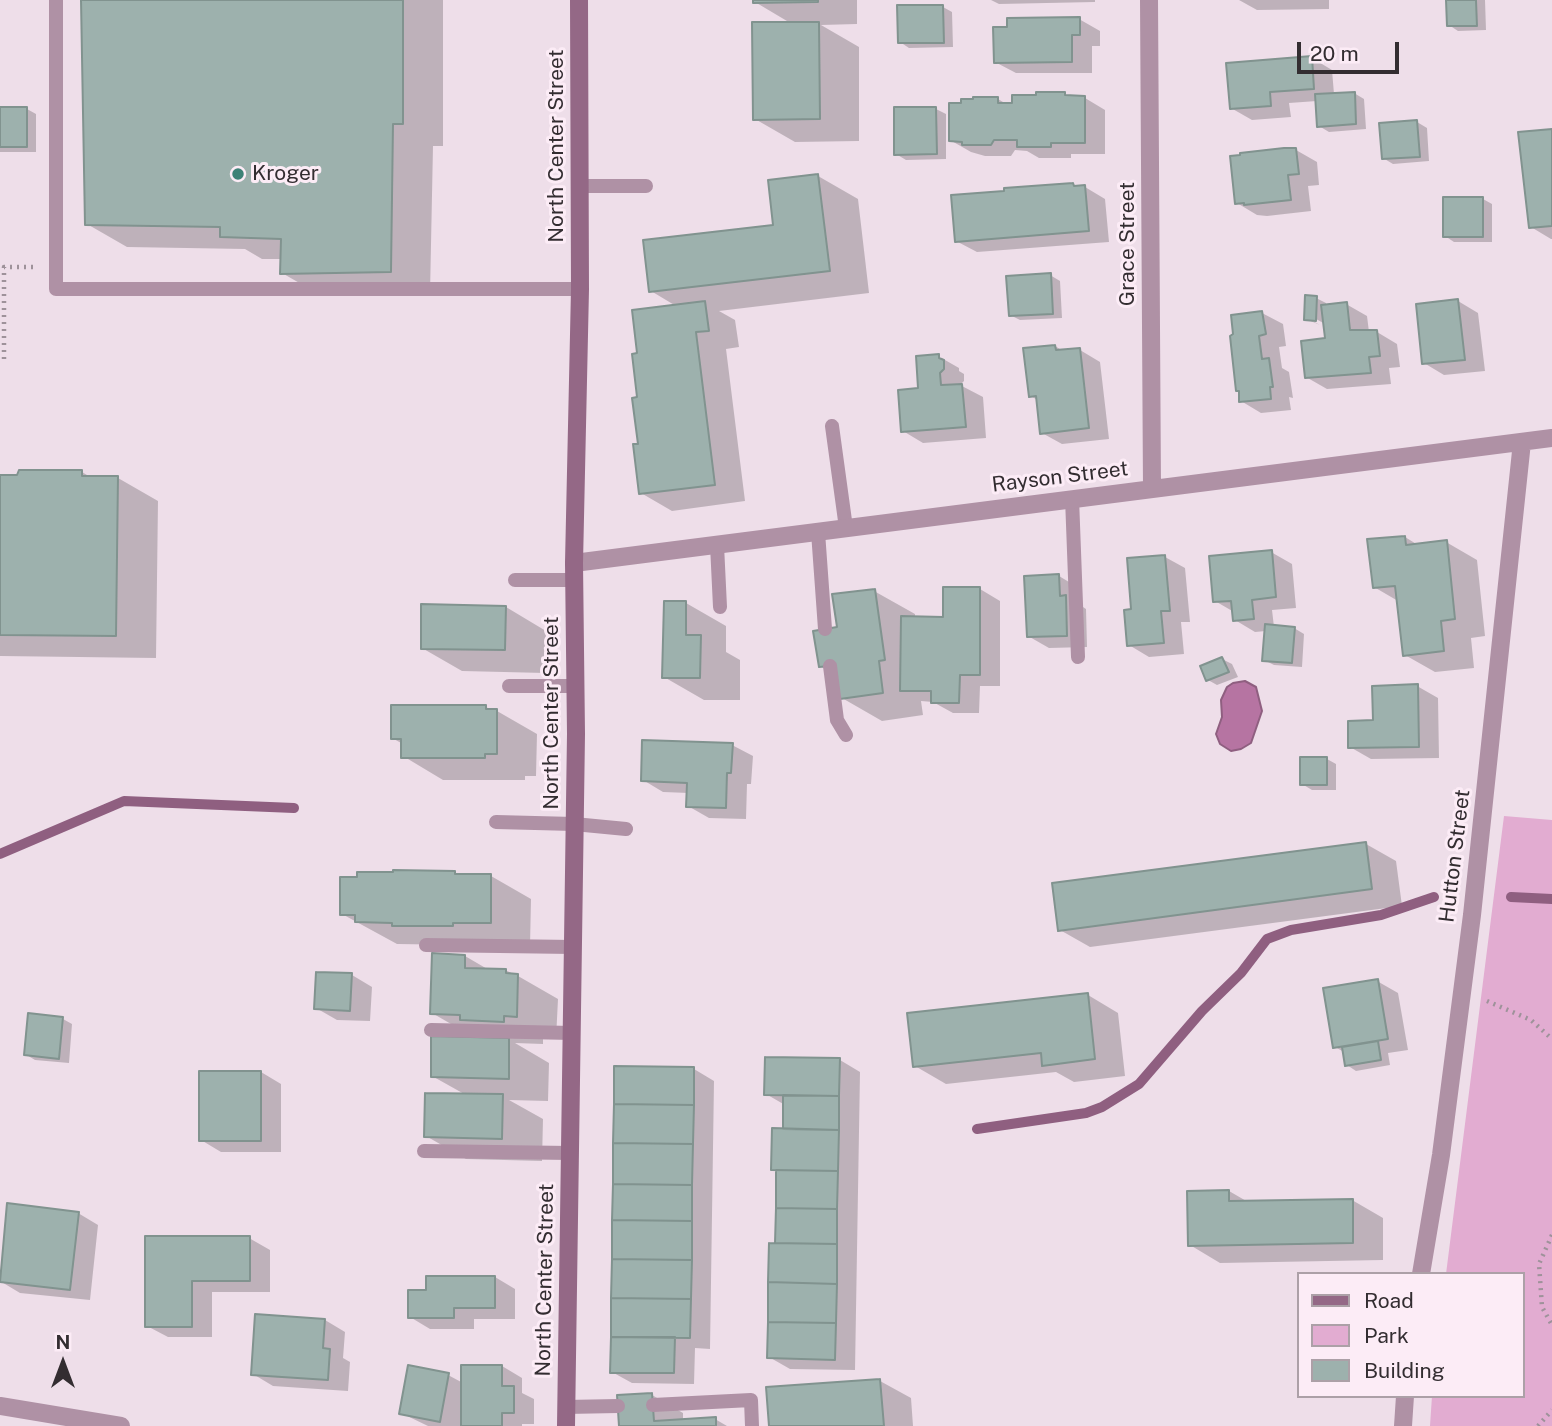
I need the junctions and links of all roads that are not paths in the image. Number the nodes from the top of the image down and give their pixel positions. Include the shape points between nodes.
1 (56, 0) edge
2 (579, 0) edge
3 (1149, 0) edge
4 (580, 186) junction
5 (646, 186) dead end
6 (580, 289) junction
7 (832, 426) dead end
8 (1552, 438) edge
9 (1522, 442) junction
10 (1152, 488) junction
11 (1072, 498) junction
12 (846, 528) junction
13 (818, 531) junction
14 (717, 545) junction
15 (575, 572) junction
16 (515, 580) dead end
17 (720, 607) dead end
18 (825, 629) dead end
19 (1078, 657) dead end
20 (830, 666) dead end
21 (509, 686) dead end
22 (575, 686) junction
23 (846, 735) dead end
24 (496, 822) dead end
25 (575, 824) junction
26 (626, 830) dead end
27 (426, 945) dead end
28 (573, 947) junction
29 (431, 1030) dead end
30 (572, 1033) junction
31 (424, 1150) dead end
32 (570, 1153) junction
33 (1420, 1272) edge
34 (1405, 1398) edge
35 (653, 1405) dead end
36 (0, 1406) edge
37 (566, 1406) junction
38 (618, 1406) dead end
39 (121, 1426) edge
40 (566, 1426) edge
41 (752, 1426) edge
42 (1402, 1426) edge

1 - 6 lane via 56,289
2 - 4 main road, North Center Street
3 - 10 street, Grace Street
4 - 5 lane
4 - 6 main road, North Center Street
6 - 15 main road, North Center Street
7 - 12 lane
8 - 9 street, Rayson Street
9 - 10 street, Rayson Street
9 - 33 street, Hutton Street via 1480,850 1441,1154
10 - 11 street, Rayson Street
11 - 12 street, Rayson Street
11 - 19 lane
12 - 13 street, Rayson Street
13 - 14 street, Rayson Street
13 - 18 lane
14 - 15 street, Rayson Street
14 - 17 lane
15 - 16 lane
15 - 22 main road, North Center Street
20 - 23 lane via 838,720
21 - 22 lane
22 - 25 main road, North Center Street
24 - 25 lane
25 - 26 lane
25 - 28 main road, North Center Street
27 - 28 lane
28 - 30 main road, North Center Street
29 - 30 lane
30 - 32 main road, North Center Street
31 - 32 lane
32 - 37 main road, North Center Street
34 - 42 street
35 - 41 lane via 751,1400
36 - 39 street
37 - 38 lane
37 - 40 main road, North Center Street

